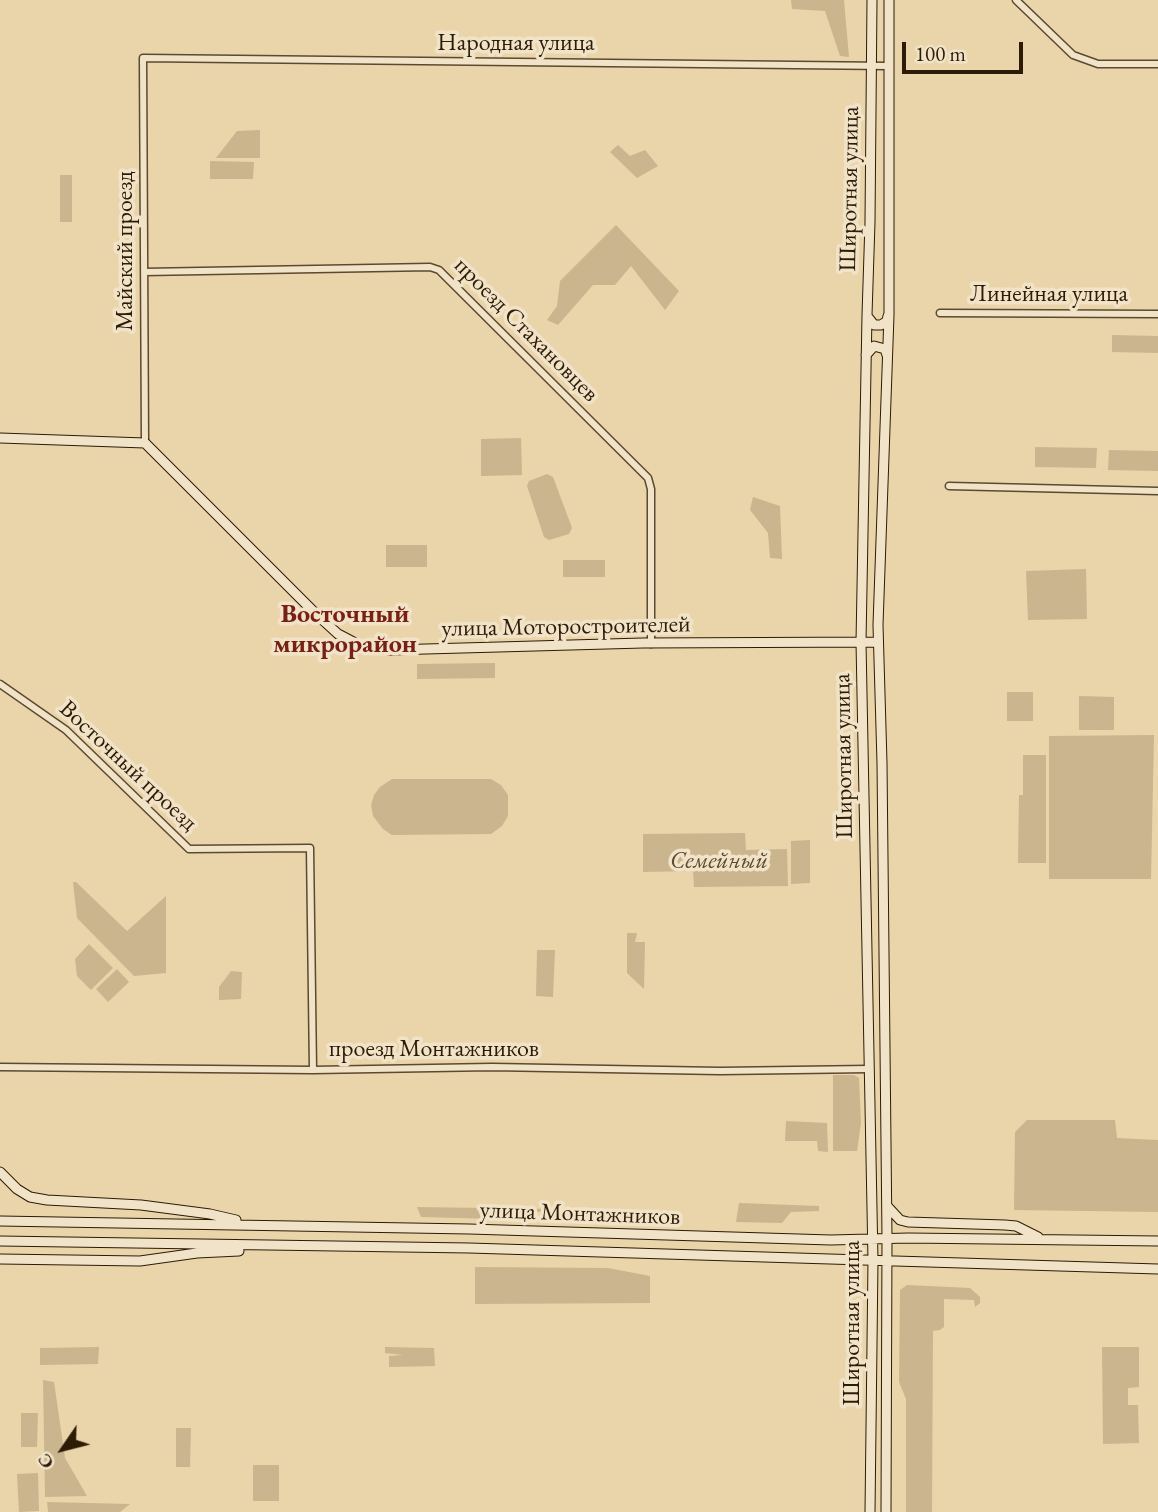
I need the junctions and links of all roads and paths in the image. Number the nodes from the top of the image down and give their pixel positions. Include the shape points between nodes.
1 (872, 0) edge
2 (889, 0) edge
3 (1016, 0) edge
4 (143, 58) joint
5 (1158, 64) edge
6 (889, 66) junction
7 (871, 67) junction
8 (144, 272) junction
9 (940, 313) dead end
10 (1158, 314) edge
11 (867, 315) junction
12 (889, 315) junction
13 (866, 355) junction
14 (887, 355) junction
15 (0, 438) edge
16 (145, 443) junction
17 (949, 486) dead end
18 (1158, 491) edge
19 (861, 642) junction
20 (878, 642) junction
21 (651, 644) junction
22 (0, 684) edge
23 (866, 887) junction
24 (883, 887) junction
25 (866, 928) junction
26 (884, 928) junction
27 (0, 1067) edge
28 (869, 1069) junction
29 (313, 1070) junction
30 (0, 1172) edge
31 (886, 1205) junction
32 (0, 1222) edge
33 (255, 1224) junction
34 (887, 1238) junction
35 (1040, 1238) junction
36 (872, 1239) junction
37 (0, 1241) edge
38 (1158, 1241) edge
39 (303, 1247) junction
40 (0, 1259) edge
41 (873, 1260) junction
42 (887, 1261) junction
43 (1158, 1269) edge
44 (870, 1512) edge
45 (886, 1512) edge

1 - 7 main road, Широтная улица
2 - 6 main road, Широтная улица
3 - 5 street via 1073,55 1098,64
4 - 7 street, Народная улица
4 - 8 street, Майский проезд
6 - 7 street, Народная улица
6 - 12 main road, Широтная улица
7 - 11 main road, Широтная улица
8 - 16 street, Майский проезд
8 - 21 street, проезд Стахановцев via 439,270 648,478
9 - 10 street, Линейная улица
11 - 12 main road via 874,325 881,325
11 - 13 main road, Широтная улица
12 - 14 main road, Широтная улица
13 - 14 main road via 880,346
13 - 19 main road, Широтная улица
14 - 20 main road, Широтная улица
15 - 16 main road
16 - 21 main road, улица Моторостроителей via 313,611 338,634 361,646 400,650
17 - 18 street
19 - 20 main road, улица Моторостроителей
19 - 21 main road, улица Моторостроителей
19 - 23 main road, Широтная улица
20 - 24 main road, Широтная улица
22 - 29 street, Восточный проезд via 66,730 189,849 310,849
23 - 24 main road via 875,895
23 - 25 main road, Широтная улица
24 - 26 main road, Широтная улица
25 - 26 main road via 876,920
25 - 28 main road, Широтная улица
26 - 31 main road, Широтная улица
27 - 29 street, проезд Монтажников
28 - 29 street, проезд Монтажников
28 - 36 main road, Широтная улица
30 - 33 main road via 17,1189 47,1200 141,1205
31 - 34 main road, Широтная улица
31 - 35 main road via 908,1223 1016,1226
32 - 33 main road, улица Монтажников
33 - 36 main road, улица Монтажников
34 - 35 main road, улица Монтажников
34 - 36 main road, улица Монтажников
34 - 42 main road, Широтная улица
35 - 38 main road, улица Монтажников
36 - 41 main road, Широтная улица
37 - 39 main road, улица Монтажников
39 - 40 main road via 140,1261
39 - 41 main road, улица Монтажников
41 - 42 main road, улица Монтажников
41 - 44 main road, Широтная улица
42 - 43 main road, улица Монтажников
42 - 45 main road, Широтная улица

